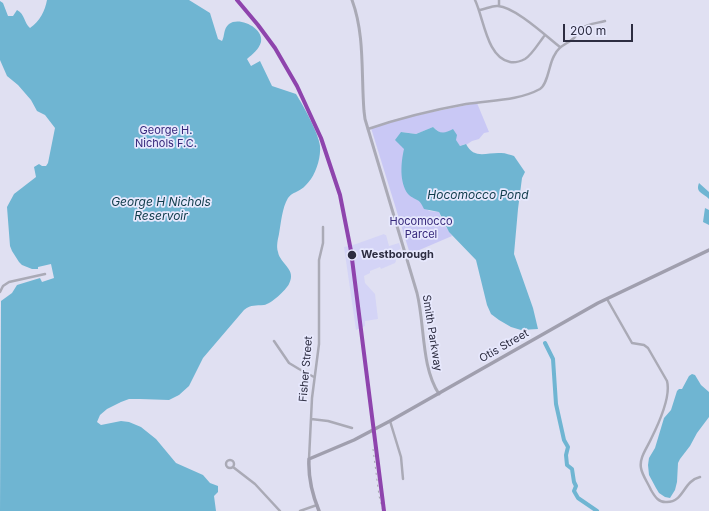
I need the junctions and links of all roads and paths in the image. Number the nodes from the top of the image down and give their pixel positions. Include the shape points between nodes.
1 (352, 0) edge
2 (476, 0) edge
3 (498, 0) edge
4 (498, 6) junction
5 (480, 10) junction
6 (605, 21) dead end
7 (545, 35) junction
8 (560, 47) junction
9 (368, 129) junction
10 (323, 226) dead end
11 (709, 250) edge
12 (45, 274) dead end
13 (0, 292) edge
14 (607, 298) junction
15 (274, 341) dead end
16 (314, 376) junction
17 (439, 394) junction
18 (311, 419) junction
19 (390, 421) junction
20 (352, 428) dead end
21 (309, 459) junction
22 (233, 467) dead end
23 (700, 478) dead end
24 (403, 479) dead end
25 (317, 505) junction
26 (280, 511) edge
27 (300, 511) edge
28 (319, 511) edge

1 - 9 street, Smith Parkway via 360,32 364,111
2 - 5 street
3 - 4 street
4 - 5 street
4 - 7 street via 509,8
5 - 7 street via 492,48 503,60 512,62 526,59
6 - 8 street via 582,28 574,38
7 - 8 street
8 - 9 street via 554,54 542,88 499,100 426,112
9 - 17 street, Smith Parkway via 418,296 429,373
10 - 16 street, Fisher Street via 319,260 319,344
11 - 14 main road, Otis Street
12 - 13 street via 9,282
14 - 17 main road, Otis Street
14 - 23 street via 632,343 648,348 667,381 668,387 657,424 641,462 642,472 652,492 660,501 672,501 691,480
15 - 16 street via 289,363
16 - 18 street, Fisher Street
17 - 19 main road, Otis Street
18 - 20 street
18 - 21 street, Fisher Street
19 - 21 main road, Otis Street
19 - 24 street via 401,457
21 - 25 main road, Fisher Street via 310,484
22 - 26 street via 255,484
25 - 27 street
25 - 28 main road, Fisher Street

